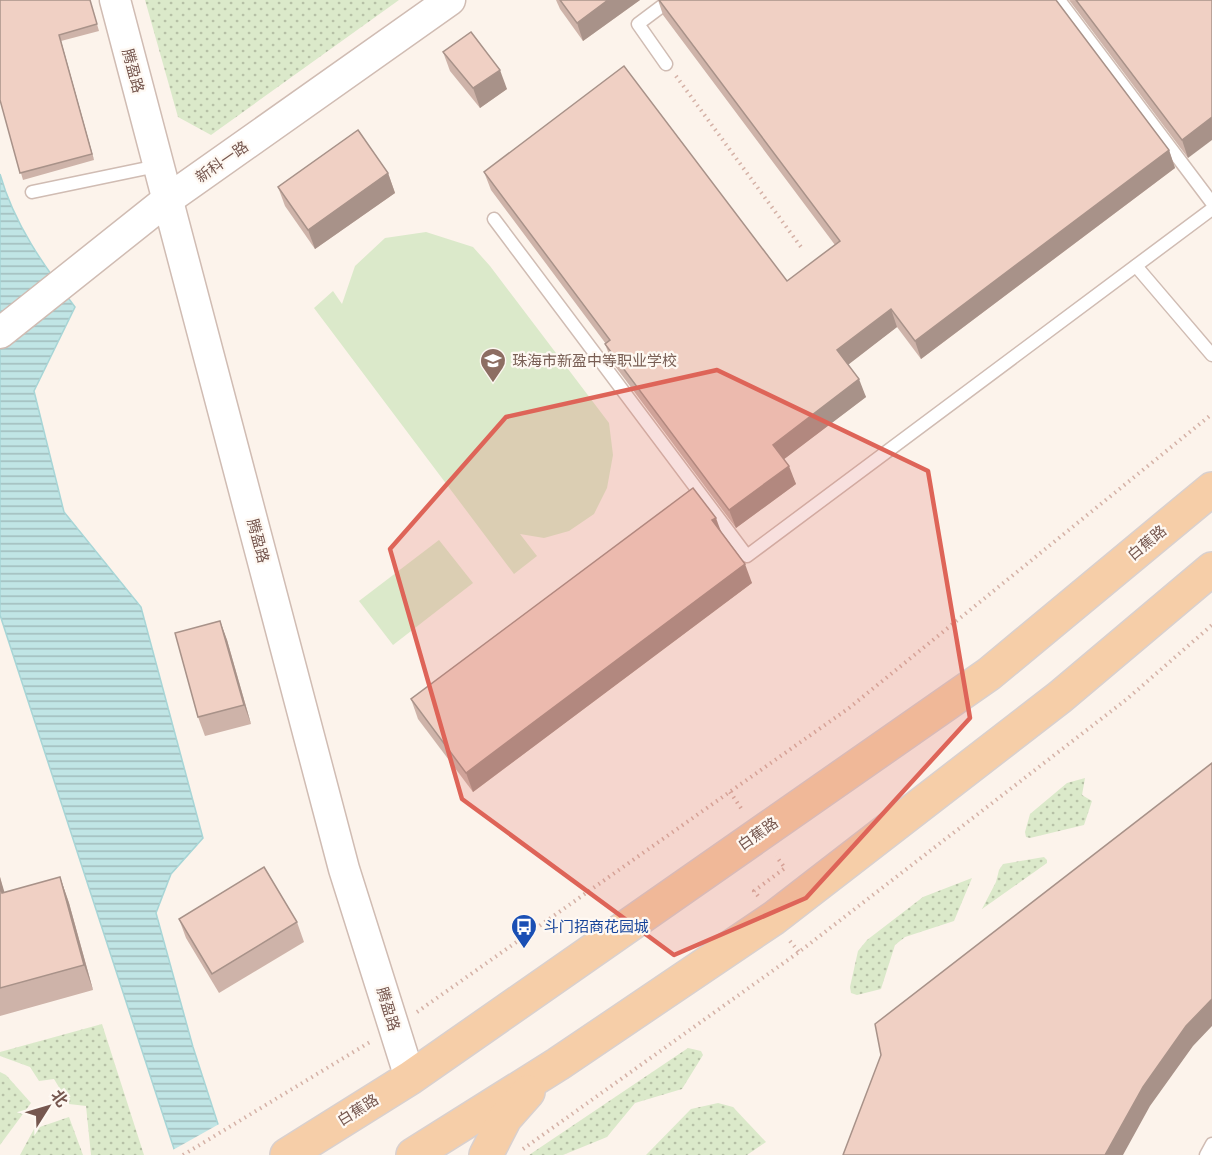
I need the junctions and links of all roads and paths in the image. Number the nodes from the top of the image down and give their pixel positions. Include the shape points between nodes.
1 (115, 0) edge
2 (450, 0) edge
3 (670, 0) edge
4 (1059, 0) edge
5 (666, 64) joint
6 (158, 165) junction
7 (32, 192) dead end
8 (167, 200) junction
9 (1212, 203) edge
10 (1212, 209) edge
11 (494, 219) dead end
12 (801, 247) dead end
13 (1136, 266) junction
14 (0, 333) edge
15 (1212, 355) edge
16 (1212, 414) edge
17 (1212, 489) edge
18 (1212, 569) edge
19 (1212, 625) edge
20 (730, 792) junction
21 (759, 834) junction
22 (774, 918) junction
23 (799, 952) junction
24 (394, 1028) junction
25 (558, 1064) junction
26 (410, 1078) junction
27 (1212, 1144) edge
28 (525, 1146) dead end
29 (291, 1152) edge
30 (183, 1155) edge
31 (413, 1155) edge
32 (486, 1155) edge
33 (1206, 1155) edge

1 - 6 street, 腾盈路
2 - 8 street, 新科一路
3 - 5 lane via 638,24
4 - 9 lane
5 - 12 path
6 - 7 lane
6 - 8 street, 腾盈路
8 - 14 street, 新科一路
8 - 24 street, 腾盈路 via 344,869
10 - 13 lane
11 - 13 lane via 747,556
13 - 15 lane
16 - 20 path via 849,708
17 - 21 main road, 白蕉路 via 988,674
18 - 22 main road via 1060,697
19 - 23 path via 1127,699
20 - 21 path
20 - 24 path
21 - 22 path via 785,868 754,891
21 - 26 main road, 白蕉路
22 - 23 path
22 - 25 main road
23 - 28 path
24 - 26 street, 腾盈路
24 - 30 path
25 - 31 main road
25 - 32 main road via 505,1118
26 - 29 main road, 白蕉路
27 - 33 lane

